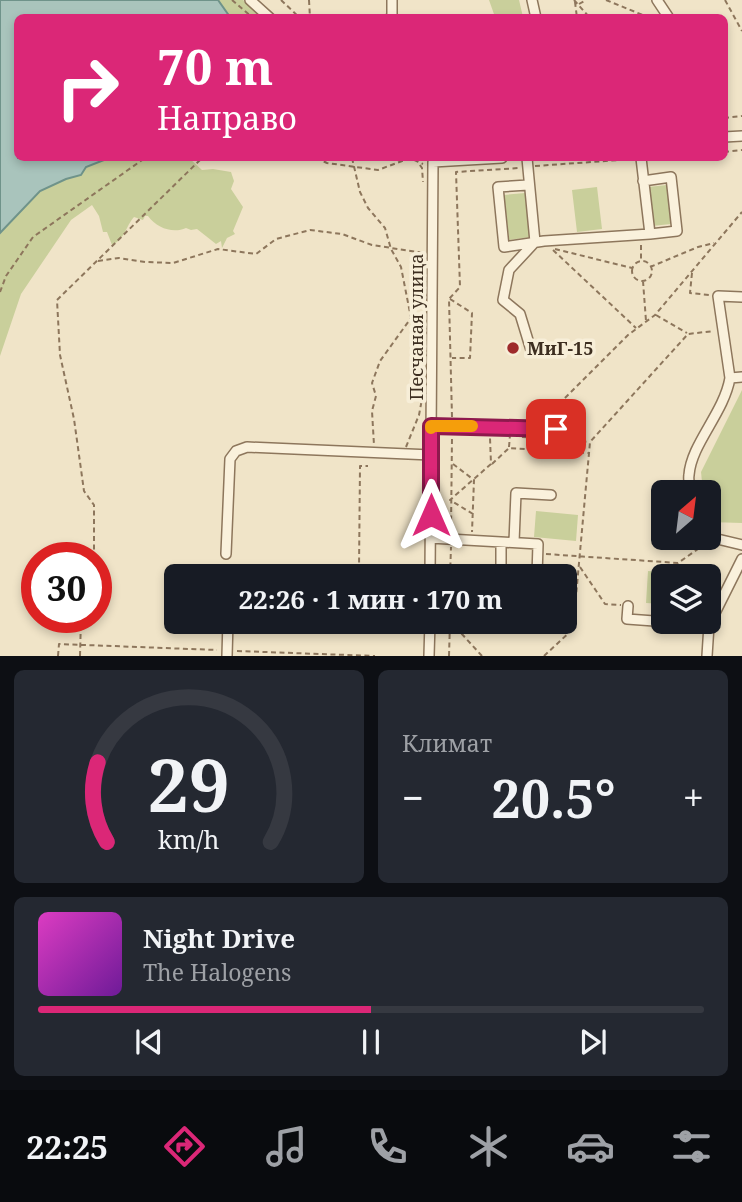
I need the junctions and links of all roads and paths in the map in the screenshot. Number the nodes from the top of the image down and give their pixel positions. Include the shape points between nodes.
1 (232, 0) edge
2 (250, 0) edge
3 (574, 0) edge
4 (586, 0) edge
5 (606, 0) edge
6 (725, 0) edge
7 (283, 1) edge
8 (578, 4) junction
9 (248, 14) edge
10 (266, 14) edge
11 (296, 14) edge
12 (587, 14) edge
13 (640, 14) edge
14 (742, 31) edge
15 (141, 161) edge
16 (199, 161) edge
17 (323, 161) edge
18 (353, 161) edge
19 (402, 161) edge
20 (460, 161) edge
21 (556, 161) edge
22 (641, 161) edge
23 (527, 162) edge
24 (432, 163) edge
25 (354, 168) junction
26 (643, 181) junction
27 (528, 184) junction
28 (742, 212) edge
29 (645, 235) junction
30 (535, 242) junction
31 (715, 243) junction
32 (391, 249) junction
33 (433, 255) junction
34 (97, 261) junction
35 (641, 261) junction
36 (650, 267) junction
37 (632, 268) junction
38 (692, 271) junction
39 (643, 281) junction
40 (460, 287) dead end
41 (0, 292) edge
42 (718, 296) junction
43 (742, 297) edge
44 (449, 299) dead end
45 (655, 315) junction
46 (411, 318) junction
47 (646, 322) junction
48 (637, 328) junction
49 (722, 330) junction
50 (688, 334) junction
51 (531, 350) dead end
52 (451, 358) dead end
53 (424, 359) dead end
54 (742, 377) edge
55 (730, 378) junction
56 (422, 397) dead end
57 (431, 426) junction
58 (556, 429) joint
59 (510, 432) junction
60 (490, 435) dead end
61 (500, 436) dead end
62 (522, 438) dead end
63 (590, 442) junction
64 (509, 448) junction
65 (374, 453) junction
66 (588, 453) junction
67 (403, 454) junction
68 (431, 455) junction
69 (452, 463) dead end
70 (491, 464) junction
71 (368, 466) dead end
72 (474, 480) junction
73 (689, 480) edge
74 (551, 495) dead end
75 (472, 514) junction
76 (472, 537) dead end
77 (430, 538) junction
78 (451, 539) junction
79 (721, 540) edge
80 (94, 542) edge
81 (500, 542) junction
82 (514, 542) junction
83 (742, 545) edge
84 (695, 550) edge
85 (538, 553) junction
86 (226, 554) dead end
87 (580, 556) junction
88 (742, 559) edge
89 (359, 564) edge
90 (430, 564) edge
91 (450, 564) edge
92 (501, 564) edge
93 (538, 564) edge
94 (579, 566) junction
95 (721, 601) edge
96 (628, 606) joint
97 (651, 621) edge
98 (80, 633) edge
99 (228, 634) edge
100 (430, 634) edge
101 (450, 634) edge
102 (462, 634) edge
103 (708, 634) edge
104 (80, 645) junction
105 (227, 653) edge
106 (58, 656) edge
107 (79, 656) edge
108 (375, 656) edge
109 (429, 656) edge
110 (449, 656) edge
111 (482, 656) edge
112 (544, 656) edge
113 (707, 656) edge

1 - 9 path
2 - 10 street
3 - 8 path
4 - 8 path
5 - 13 path
6 - 14 path
7 - 11 path
8 - 12 path
15 - 41 path via 33,237
16 - 34 path
17 - 25 path
18 - 25 path
19 - 25 path via 378,170
20 - 24 street
21 - 23 path
22 - 26 street
23 - 27 street
23 - 40 path via 456,172
24 - 33 street, Песчаная улица
25 - 32 path via 360,192 385,228
26 - 29 street
26 - 29 street via 671,177 677,231
27 - 30 street
27 - 30 street via 498,187 504,247
28 - 31 path
29 - 30 street
29 - 35 path
30 - 51 street via 509,270 503,300 520,314
31 - 36 path
31 - 38 path
32 - 33 path
32 - 34 path via 310,230 276,239 256,254 218,249 173,262
32 - 46 path via 401,267
33 - 57 street, Песчаная улица
34 - 80 path via 57,300 60,355 75,419 84,491 94,505
35 - 36 path
35 - 37 path
36 - 39 path via 649,277
37 - 39 path via 635,278
37 - 48 path via 552,249
38 - 42 path via 690,293
38 - 45 path
39 - 47 path
42 - 43 street
42 - 49 street
44 - 52 path via 472,313 470,358
45 - 47 path
45 - 50 path
46 - 53 path
46 - 65 path via 380,361 372,383 376,396
47 - 48 path
48 - 58 path via 559,404
49 - 50 path
49 - 55 street
50 - 63 path
54 - 55 street
55 - 73 street via 699,445
56 - 67 path
57 - 59 street
57 - 68 street, Песчаная улица
58 - 59 street
59 - 61 path
59 - 64 path
60 - 70 path
62 - 63 path
63 - 66 path
64 - 66 path
64 - 70 path
65 - 67 street
65 - 86 street via 247,447 236,451 230,459
66 - 87 path
67 - 68 street
68 - 77 street, Песчаная улица
69 - 72 path
70 - 72 path
71 - 89 path via 360,466
72 - 75 path
72 - 75 path via 450,500
74 - 82 street via 516,493
75 - 76 path
77 - 78 street
77 - 90 street, Песчаная улица
78 - 81 street
78 - 91 path
79 - 83 street
81 - 82 street
81 - 92 street
82 - 85 street via 538,544
84 - 87 path via 678,563
85 - 87 path
85 - 93 street
87 - 94 path
88 - 95 street
94 - 96 path via 605,604
94 - 112 path via 573,629
96 - 97 street via 627,620
98 - 104 path
99 - 105 street
100 - 109 street
101 - 110 path
102 - 111 path
103 - 113 street
104 - 105 path
104 - 106 path via 59,644
104 - 107 path
105 - 108 path

